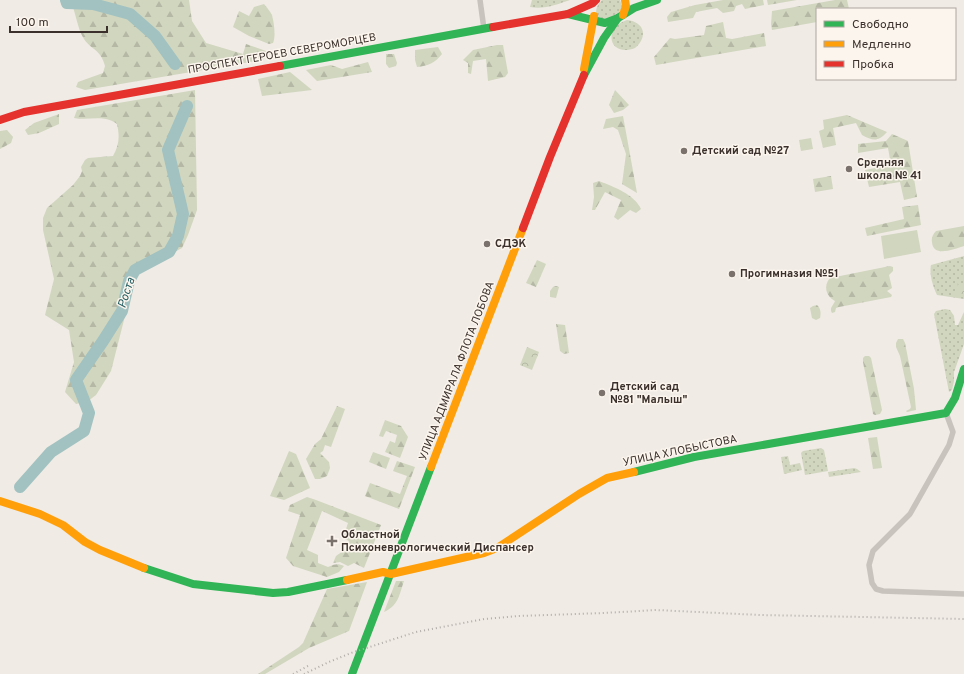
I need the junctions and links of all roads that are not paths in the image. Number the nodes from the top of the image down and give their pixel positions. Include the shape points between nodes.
1 (480, 0) edge
2 (625, 0) edge
3 (635, 0) edge
4 (658, 0) edge
5 (595, 2) edge
6 (649, 2) junction
7 (568, 14) junction
8 (620, 16) junction
9 (595, 19) junction
10 (484, 29) junction
11 (583, 77) junction
12 (0, 120) edge
13 (964, 368) edge
14 (946, 413) junction
15 (0, 501) edge
16 (391, 574) junction
17 (964, 594) edge
18 (352, 674) edge

1 - 10 street
2 - 8 street via 626,6
3 - 6 street, ПРОСПЕКТ ГЕРОЕВ СЕВЕРОМОРЦЕВ
4 - 6 street, ПРОСПЕКТ ГЕРОЕВ СЕВЕРОМОРЦЕВ
5 - 7 street, ПРОСПЕКТ ГЕРОЕВ СЕВЕРОМОРЦЕВ
5 - 9 street, ПРОСПЕКТ ГЕРОЕВ СЕВЕРОМОРЦЕВ via 592,12
6 - 8 street, ПРОСПЕКТ ГЕРОЕВ СЕВЕРОМОРЦЕВ
7 - 9 street, ПРОСПЕКТ ГЕРОЕВ СЕВЕРОМОРЦЕВ
7 - 10 street, ПРОСПЕКТ ГЕРОЕВ СЕВЕРОМОРЦЕВ
8 - 9 street, ПРОСПЕКТ ГЕРОЕВ СЕВЕРОМОРЦЕВ via 605,23
8 - 11 street, УЛИЦА АДМИРАЛА ФЛОТА ЛОБОВА via 604,38
9 - 11 street, УЛИЦА АДМИРАЛА ФЛОТА ЛОБОВА
10 - 12 street, ПРОСПЕКТ ГЕРОЕВ СЕВЕРОМОРЦЕВ via 24,112
11 - 16 street, УЛИЦА АДМИРАЛА ФЛОТА ЛОБОВА
13 - 14 street via 955,400
14 - 16 street, УЛИЦА ХЛОБЫСТОВА via 694,458 607,478 497,548
14 - 17 street via 953,432 949,445 910,514 873,551 869,565 872,583 876,589
15 - 16 street, УЛИЦА ХЛОБЫСТОВА via 40,514 63,525 85,542 126,561 193,584 273,593 383,572
16 - 18 street, УЛИЦА АДМИРАЛА ФЛОТА ЛОБОВА

